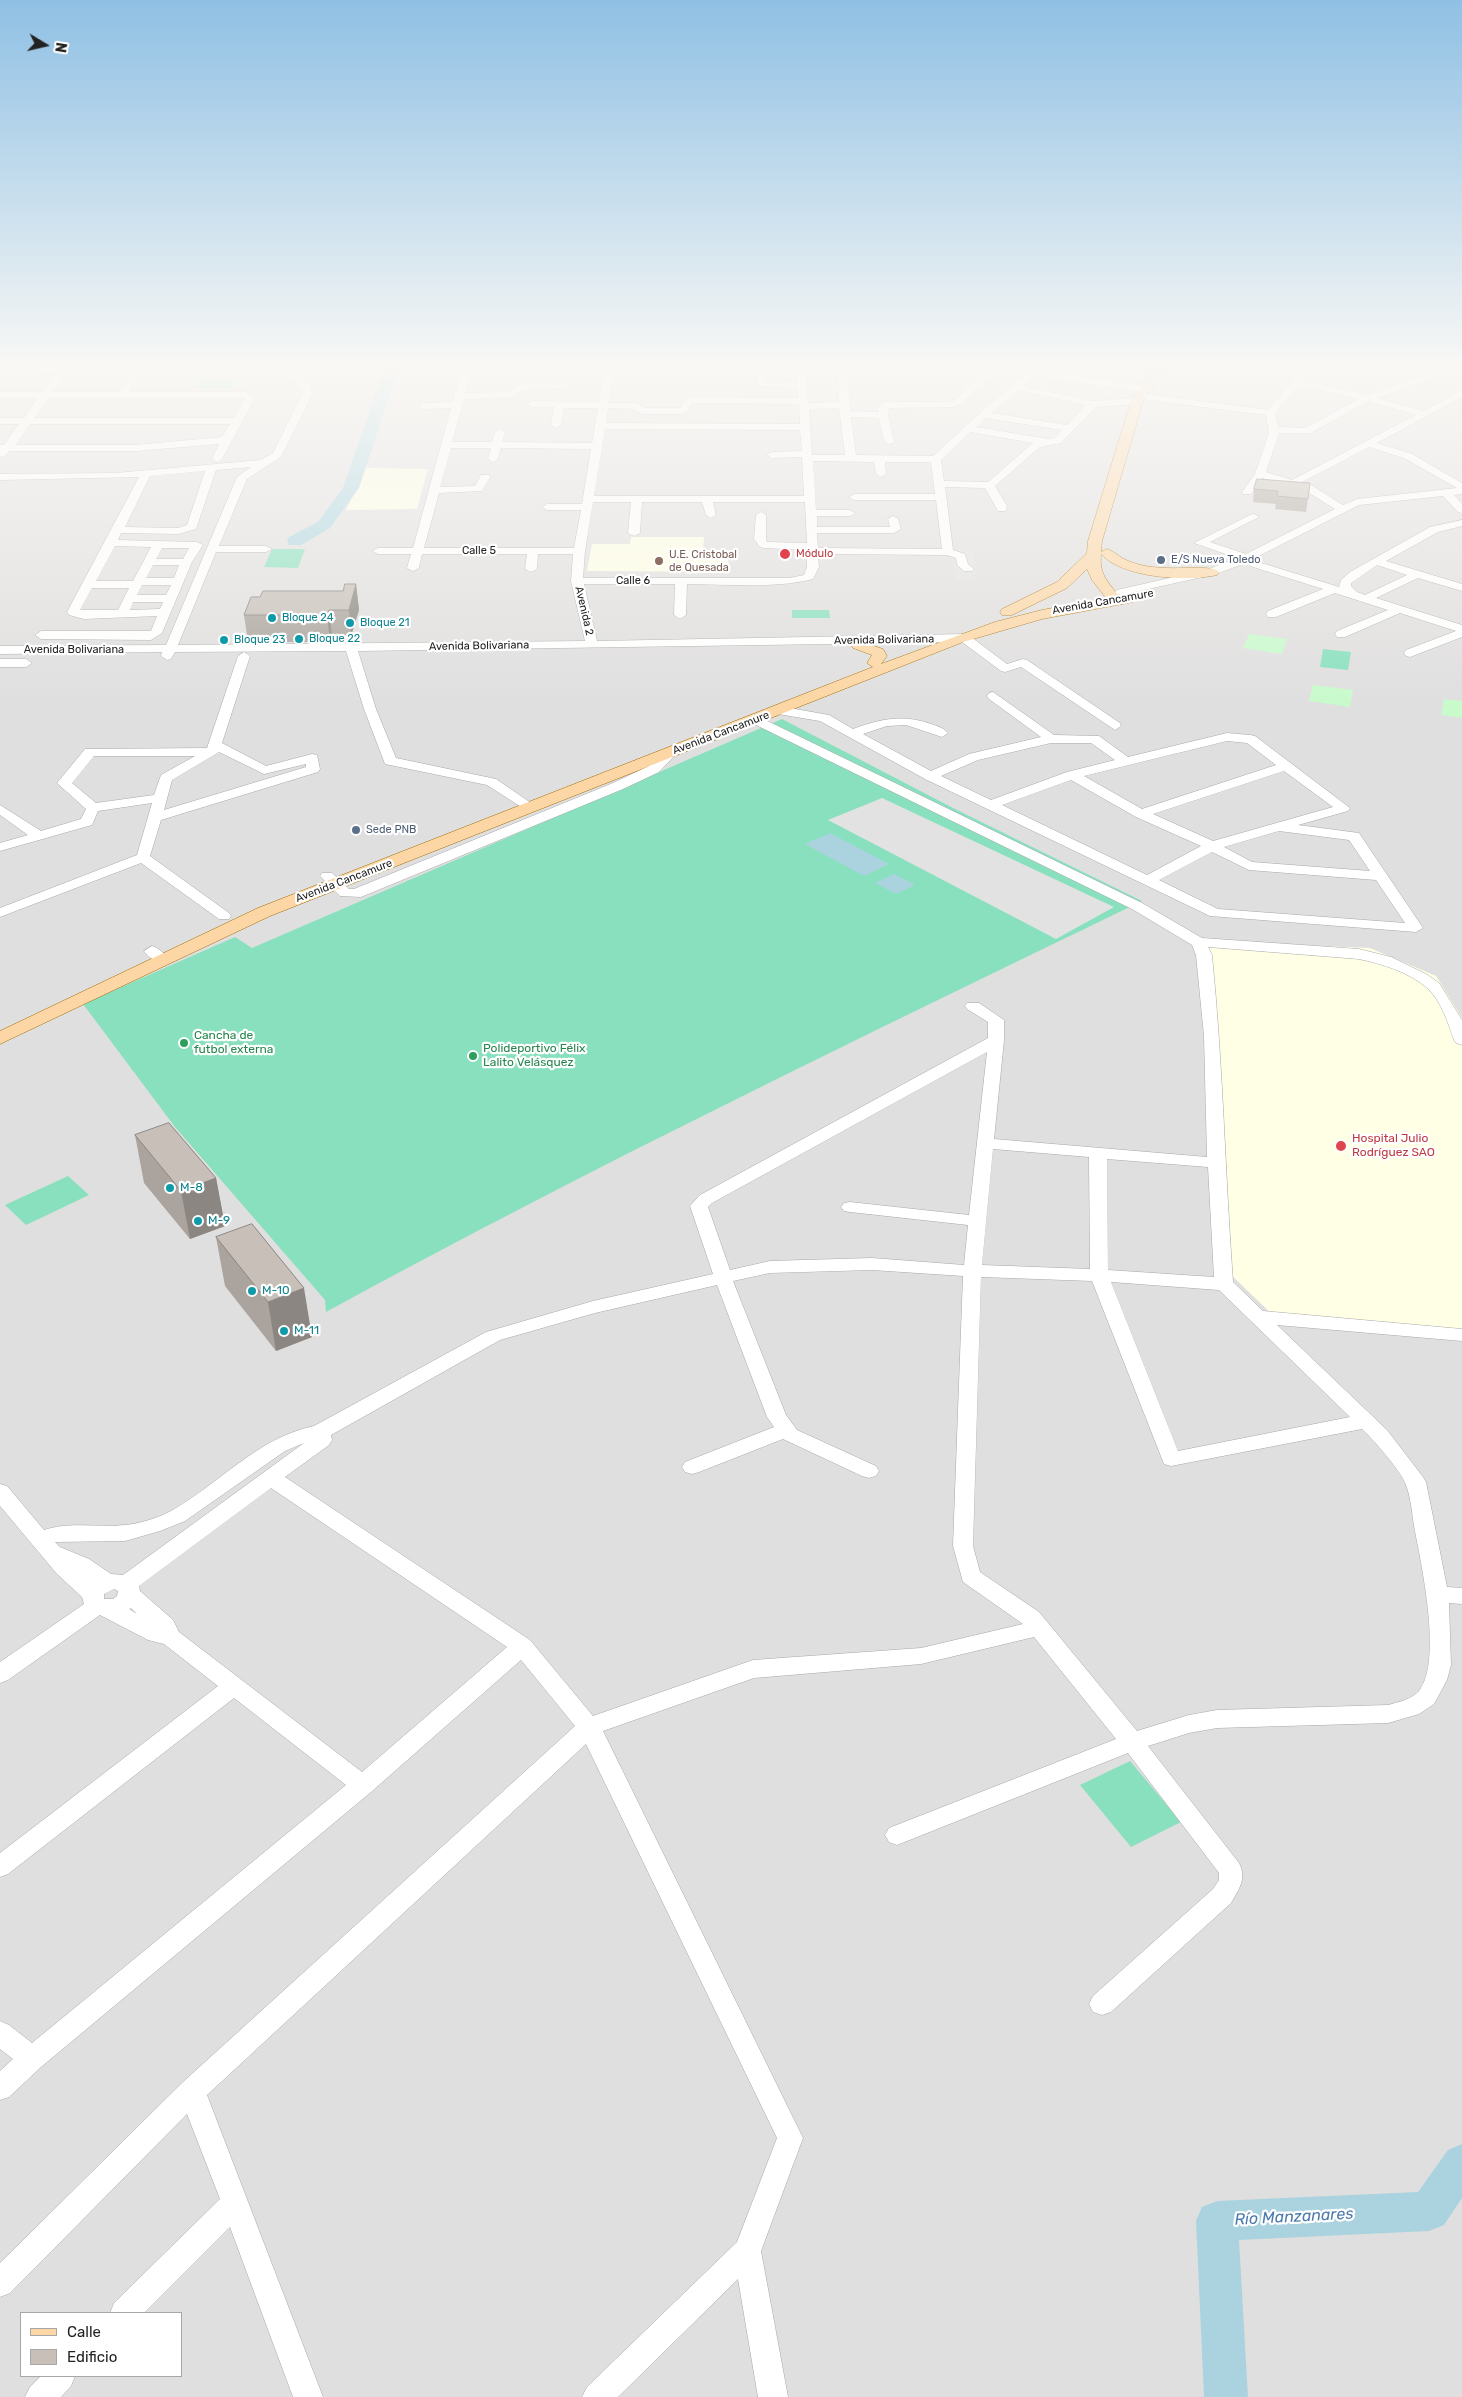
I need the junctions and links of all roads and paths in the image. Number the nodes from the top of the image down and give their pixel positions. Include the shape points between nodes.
1 (143, 481) edge
2 (210, 481) edge
3 (240, 481) edge
4 (436, 481) edge
5 (483, 481) edge
6 (590, 481) edge
7 (809, 481) edge
8 (938, 481) edge
9 (995, 481) edge
10 (1116, 481) edge
11 (1255, 481) edge
12 (1289, 481) edge
13 (1438, 481) edge
14 (1294, 482) joint
15 (938, 484) junction
16 (990, 485) junction
17 (433, 490) junction
18 (1247, 492) dead end
19 (854, 497) dead end
20 (940, 497) junction
21 (1458, 497) edge
22 (810, 498) junction
23 (636, 499) junction
24 (707, 499) junction
25 (587, 503) junction
26 (547, 507) dead end
27 (1341, 508) junction
28 (1002, 509) dead end
29 (850, 512) dead end
30 (812, 513) junction
31 (711, 515) dead end
32 (761, 515) dead end
33 (1254, 517) dead end
34 (893, 520) dead end
35 (1462, 523) edge
36 (118, 530) junction
37 (811, 530) junction
38 (634, 533) dead end
39 (1112, 536) dead end
40 (112, 543) junction
41 (158, 544) junction
42 (212, 549) junction
43 (266, 549) dead end
44 (811, 549) junction
45 (533, 550) junction
46 (378, 551) dead end
47 (416, 551) junction
48 (579, 551) junction
49 (948, 552) junction
50 (1107, 552) junction
51 (1093, 554) junction
52 (1251, 561) junction
53 (148, 562) junction
54 (186, 562) junction
55 (1378, 562) junction
56 (413, 568) dead end
57 (531, 569) dead end
58 (968, 569) dead end
59 (1212, 572) junction
60 (1417, 574) junction
61 (577, 580) junction
62 (179, 581) junction
63 (681, 581) junction
64 (137, 583) junction
65 (89, 585) junction
66 (1462, 588) edge
67 (1332, 590) junction
68 (1352, 594) junction
69 (1119, 596) junction
70 (170, 598) junction
71 (1365, 599) junction
72 (129, 600) junction
73 (1398, 610) junction
74 (164, 612) junction
75 (122, 613) junction
76 (1272, 614) dead end
77 (680, 615) dead end
78 (990, 620) junction
79 (1462, 631) edge
80 (1341, 634) dead end
81 (41, 635) dead end
82 (947, 641) junction
83 (858, 646) junction
84 (597, 649) junction
85 (0, 650) edge
86 (168, 652) junction
87 (352, 652) junction
88 (1410, 653) dead end
89 (244, 656) junction
90 (0, 657) edge
91 (0, 663) edge
92 (26, 663) dead end
93 (874, 663) junction
94 (993, 696) dead end
95 (778, 710) junction
96 (755, 719) junction
97 (1115, 726) dead end
98 (942, 733) dead end
99 (851, 734) junction
100 (696, 738) junction
101 (1050, 740) junction
102 (213, 748) junction
103 (672, 752) junction
104 (1127, 763) junction
105 (1286, 766) junction
106 (1072, 775) junction
107 (930, 776) junction
108 (160, 798) junction
109 (524, 805) junction
110 (990, 805) junction
111 (93, 808) junction
112 (0, 809) edge
113 (1141, 814) junction
114 (154, 818) junction
115 (1276, 827) junction
116 (39, 836) junction
117 (1212, 846) junction
118 (0, 847) edge
119 (143, 857) junction
120 (1382, 876) junction
121 (331, 880) junction
122 (1147, 881) junction
123 (0, 913) edge
124 (224, 916) junction
125 (1198, 942) junction
126 (158, 955) junction
127 (973, 1006) dead end
128 (0, 1026) edge
129 (0, 1038) edge
130 (996, 1040) junction
131 (1462, 1040) edge
132 (987, 1144) junction
133 (1098, 1153) junction
134 (1216, 1163) junction
135 (850, 1207) dead end
136 (978, 1221) junction
137 (972, 1271) junction
138 (1098, 1275) junction
139 (724, 1278) junction
140 (1224, 1284) junction
141 (1260, 1317) junction
142 (1462, 1335) edge
143 (1366, 1421) junction
144 (787, 1430) junction
145 (320, 1432) junction
146 (692, 1466) dead end
147 (869, 1471) dead end
148 (271, 1478) junction
149 (0, 1491) edge
150 (47, 1546) junction
151 (1438, 1594) junction
152 (110, 1595) junction
153 (1462, 1596) edge
154 (1039, 1628) junction
155 (522, 1646) junction
156 (0, 1674) edge
157 (233, 1687) junction
158 (589, 1727) junction
159 (1132, 1742) junction
160 (363, 1785) junction
161 (897, 1835) dead end
162 (0, 1867) edge
163 (1102, 2004) dead end
164 (0, 2033) edge
165 (32, 2059) junction
166 (0, 2088) edge
167 (192, 2091) junction
168 (235, 2203) junction
169 (747, 2251) junction
170 (0, 2283) edge
171 (125, 2312) edge
172 (61, 2377) edge
173 (40, 2397) edge
174 (308, 2397) edge
175 (597, 2397) edge
176 (773, 2397) edge

1 - 36 street
2 - 36 street via 192,527 178,531
3 - 42 street
4 - 17 street
5 - 17 street via 478,489
6 - 25 street, Avenida 2
7 - 22 street
8 - 15 street
9 - 16 street
10 - 51 main road
11 - 18 street
12 - 14 street
13 - 21 street
14 - 27 street
15 - 16 street
15 - 20 street
16 - 28 street via 990,492 1002,504
17 - 47 street
19 - 20 street
20 - 49 street
21 - 27 street, Avenida Cancamure via 1370,500
21 - 52 street, Avenida Cancamure via 1374,504 1350,512
22 - 24 street
22 - 30 street
23 - 24 street
23 - 25 street
23 - 38 street
24 - 31 street
25 - 26 street
25 - 48 street, Avenida 2
27 - 52 street, Avenida Cancamure
29 - 30 street
30 - 37 street
32 - 44 street via 760,539 764,545
33 - 52 street via 1200,543
34 - 37 street via 894,530
35 - 55 street via 1434,529
36 - 40 street
37 - 44 street
39 - 50 main road
40 - 41 street
40 - 65 street
41 - 53 street
41 - 54 street via 196,544
42 - 43 street
42 - 86 street
44 - 49 street
44 - 63 street, Calle 6 via 813,566 809,577 790,581
45 - 47 street, Calle 5 via 467,547
45 - 48 street, Calle 5
45 - 57 street
46 - 47 street, Calle 5
47 - 56 street
48 - 61 street, Avenida 2
49 - 58 street via 961,556 963,565
50 - 59 main road via 1126,564 1151,571
50 - 69 main road via 1106,566
51 - 69 main road via 1092,567
51 - 78 main road via 1062,585
52 - 59 street, Avenida Cancamure
52 - 67 street
52 - 69 street, Avenida Cancamure via 1226,576
53 - 54 street
53 - 64 street
54 - 62 street
55 - 60 street
55 - 68 street via 1345,582
59 - 69 street, Avenida Cancamure
60 - 66 street
60 - 71 street
61 - 63 street, Calle 6
61 - 84 street, Avenida 2
62 - 64 street
62 - 70 street
63 - 77 street
64 - 65 street
64 - 72 street
65 - 75 street via 73,612 75,614
67 - 68 street
67 - 76 street
68 - 71 street
69 - 78 main road, Avenida Cancamure
69 - 82 main road, Avenida Cancamure via 1000,623
70 - 72 street
70 - 74 street
71 - 73 street
72 - 75 street
73 - 79 street
73 - 80 street
74 - 75 street
74 - 81 street via 156,633 151,636
78 - 82 main road, Avenida Cancamure
79 - 88 street
82 - 83 street, Avenida Bolivariana
82 - 84 street, Avenida Bolivariana
82 - 93 main road, Avenida Cancamure
82 - 95 main road, Avenida Cancamure
82 - 97 street via 1005,668 1023,663
83 - 84 street, Avenida Bolivariana
83 - 93 main road via 878,652 880,656
84 - 87 street, Avenida Bolivariana
84 - 87 street, Avenida Bolivariana via 580,652
85 - 86 street, Avenida Bolivariana
86 - 87 street, Avenida Bolivariana
86 - 89 street, Avenida Bolivariana
86 - 90 street, Avenida Bolivariana
87 - 89 street, Avenida Bolivariana
87 - 109 street via 390,761 491,782
89 - 102 street
91 - 92 street
93 - 100 main road, Avenida Cancamure
94 - 101 street
95 - 96 main road, Avenida Cancamure
95 - 99 street via 824,718
96 - 100 main road, Avenida Cancamure
96 - 125 street via 1137,906
98 - 99 street via 919,722 891,720
99 - 107 street
100 - 103 main road, Avenida Cancamure
100 - 109 main road, Avenida Cancamure
101 - 104 street via 1094,739
101 - 107 street via 974,757
102 - 108 street via 166,778
102 - 111 street via 90,752 64,783
102 - 114 street via 264,770 312,758 313,770
103 - 109 main road, Avenida Cancamure
103 - 121 street via 654,770 356,894 345,893
104 - 105 street via 1226,737 1250,739
104 - 106 street
105 - 113 street
105 - 115 street via 1343,808
106 - 110 street
106 - 113 street
107 - 110 street
108 - 111 street
108 - 114 street
109 - 121 main road, Avenida Cancamure
110 - 122 street
111 - 116 street via 87,822
112 - 116 street
113 - 117 street
114 - 119 street
115 - 117 street
115 - 120 street via 1354,836
116 - 118 street
117 - 120 street via 1249,866
117 - 122 street
119 - 123 street
119 - 124 street
120 - 122 street via 1416,928 1215,913
121 - 124 main road, Avenida Cancamure
121 - 126 main road, Avenida Cancamure via 264,912
124 - 126 main road, Avenida Cancamure
125 - 131 street via 1359,954 1386,960 1434,986 1452,1014
125 - 134 street via 1204,955 1212,1036
126 - 128 main road, Avenida Cancamure
126 - 129 main road, Avenida Cancamure
127 - 130 street via 996,1020
130 - 132 street
130 - 139 street via 706,1199 699,1206
132 - 133 street
132 - 136 street
133 - 134 street
133 - 138 street
134 - 140 street
135 - 136 street
136 - 137 street
137 - 138 street
137 - 139 street via 872,1264 820,1265 770,1267
137 - 154 street via 963,1546 970,1576 1031,1618
138 - 140 street
138 - 143 street via 1171,1459
139 - 144 street via 777,1417
139 - 145 street via 593,1307 493,1336
140 - 141 street
141 - 142 street
141 - 143 street
143 - 151 street via 1416,1482
144 - 146 street
144 - 147 street via 790,1435
145 - 148 street via 322,1440
145 - 150 street via 278,1446 178,1516 160,1524 125,1533 58,1533
148 - 152 street
148 - 155 street
149 - 150 street
150 - 152 street via 64,1568
151 - 153 street
151 - 159 street via 1440,1665 1426,1698 1411,1708 1364,1716 1217,1719
152 - 156 street
152 - 157 street via 156,1634 171,1638
154 - 158 street via 920,1656 753,1669
154 - 159 street
155 - 158 street
155 - 160 street
157 - 160 street
157 - 162 street
158 - 167 street
158 - 169 street via 790,2138
159 - 161 street
159 - 163 street via 1231,1870 1231,1881 1222,1896
160 - 165 street
164 - 165 street
165 - 166 street
167 - 168 street
167 - 170 street
168 - 171 street
168 - 174 street
169 - 175 street
169 - 176 street
172 - 173 street

